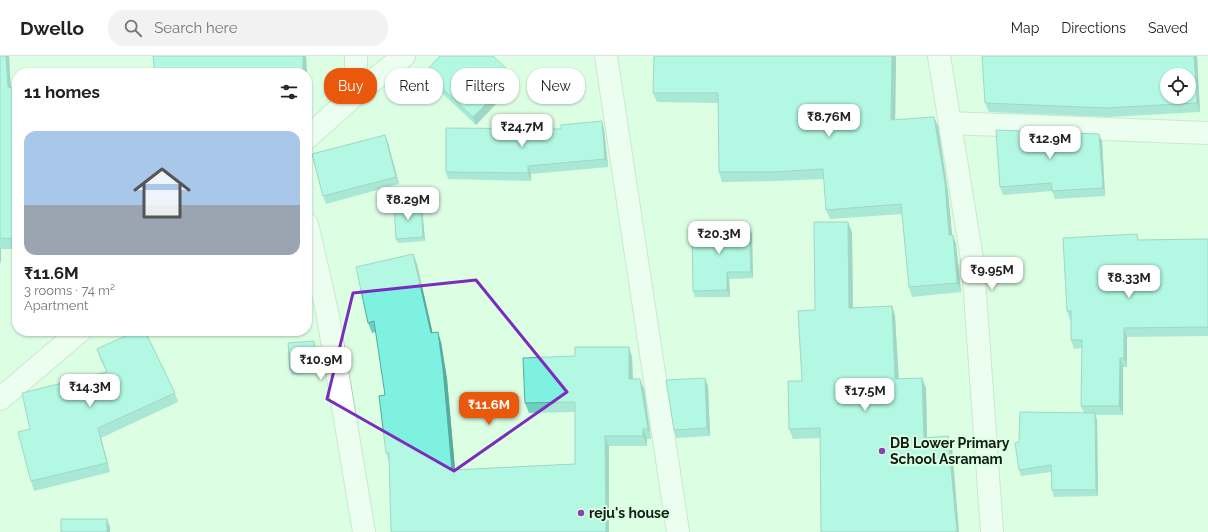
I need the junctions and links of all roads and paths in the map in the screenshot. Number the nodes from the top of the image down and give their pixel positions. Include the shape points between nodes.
1 (356, 56) edge
2 (404, 56) edge
3 (606, 56) edge
4 (939, 56) edge
5 (356, 68) edge
6 (377, 77) edge
7 (345, 104) edge
8 (950, 122) junction
9 (1208, 133) edge
10 (312, 134) edge
11 (312, 246) edge
12 (74, 336) edge
13 (0, 399) edge
14 (364, 532) edge
15 (678, 532) edge
16 (992, 532) edge

1 - 5 street
2 - 6 street
3 - 15 street
4 - 8 street
7 - 10 street
8 - 9 street
8 - 16 street via 973,265
11 - 14 street via 327,311
12 - 13 street

